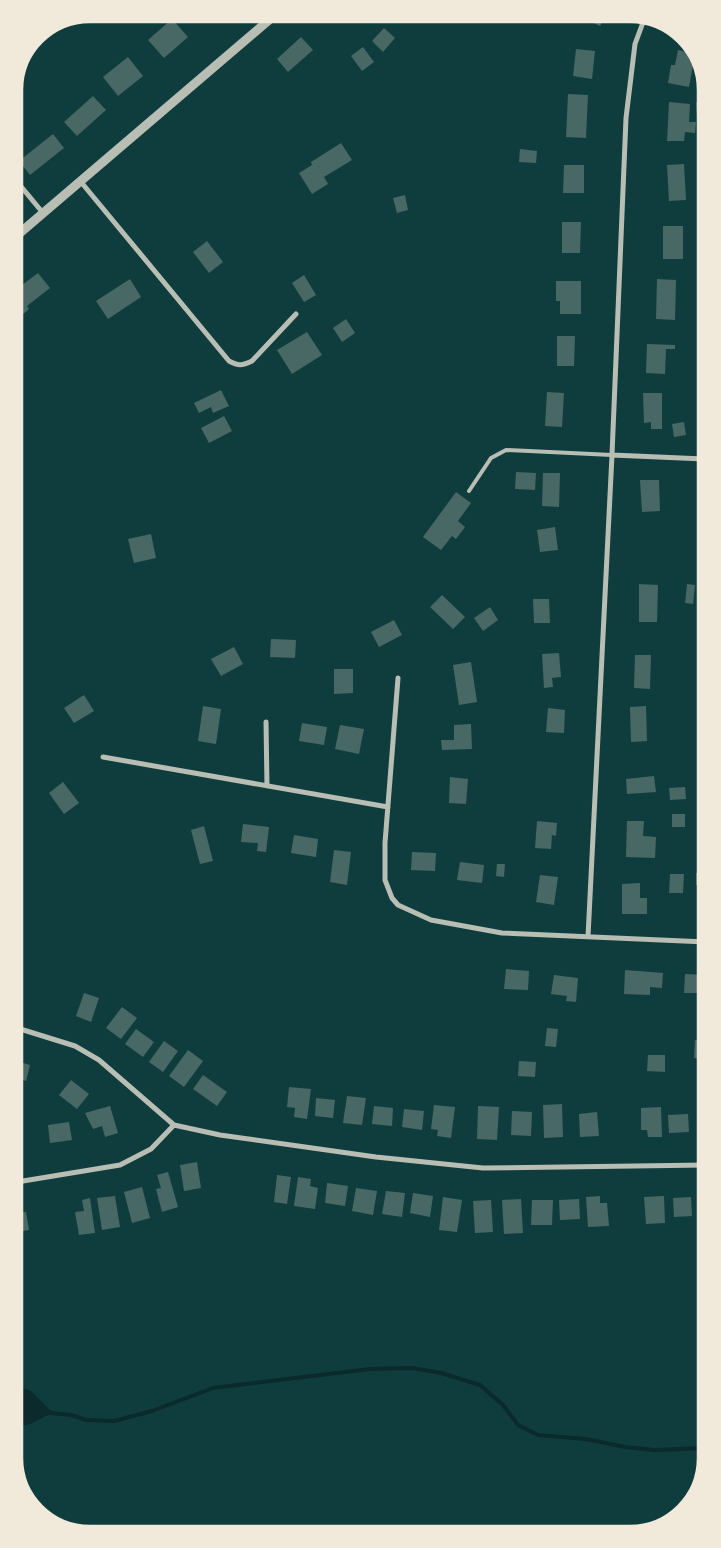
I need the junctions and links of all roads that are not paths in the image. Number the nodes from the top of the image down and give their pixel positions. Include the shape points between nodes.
1 (266, 22) edge
2 (642, 24) edge
3 (81, 182) junction
4 (23, 189) edge
5 (43, 213) junction
6 (23, 230) edge
7 (296, 314) dead end
8 (612, 455) junction
9 (698, 459) edge
10 (469, 491) dead end
11 (398, 678) dead end
12 (266, 722) dead end
13 (103, 757) dead end
14 (267, 786) junction
15 (388, 807) junction
16 (588, 937) junction
17 (698, 942) edge
18 (22, 1030) edge
19 (174, 1125) junction
20 (698, 1165) edge
21 (22, 1181) edge

1 - 3 street
2 - 8 street via 635,44 626,118
3 - 5 street
3 - 7 street via 229,361 237,366 252,361
4 - 5 street
5 - 6 street
8 - 9 street
8 - 10 lane via 506,450 491,458
8 - 16 street
11 - 15 street
12 - 14 street
13 - 14 street
14 - 15 street
15 - 16 street via 385,880 392,898 403,907 431,920 502,933
16 - 17 street
18 - 19 street via 75,1046 99,1060
19 - 20 street via 269,1142 483,1168
19 - 21 street via 151,1148 120,1165

